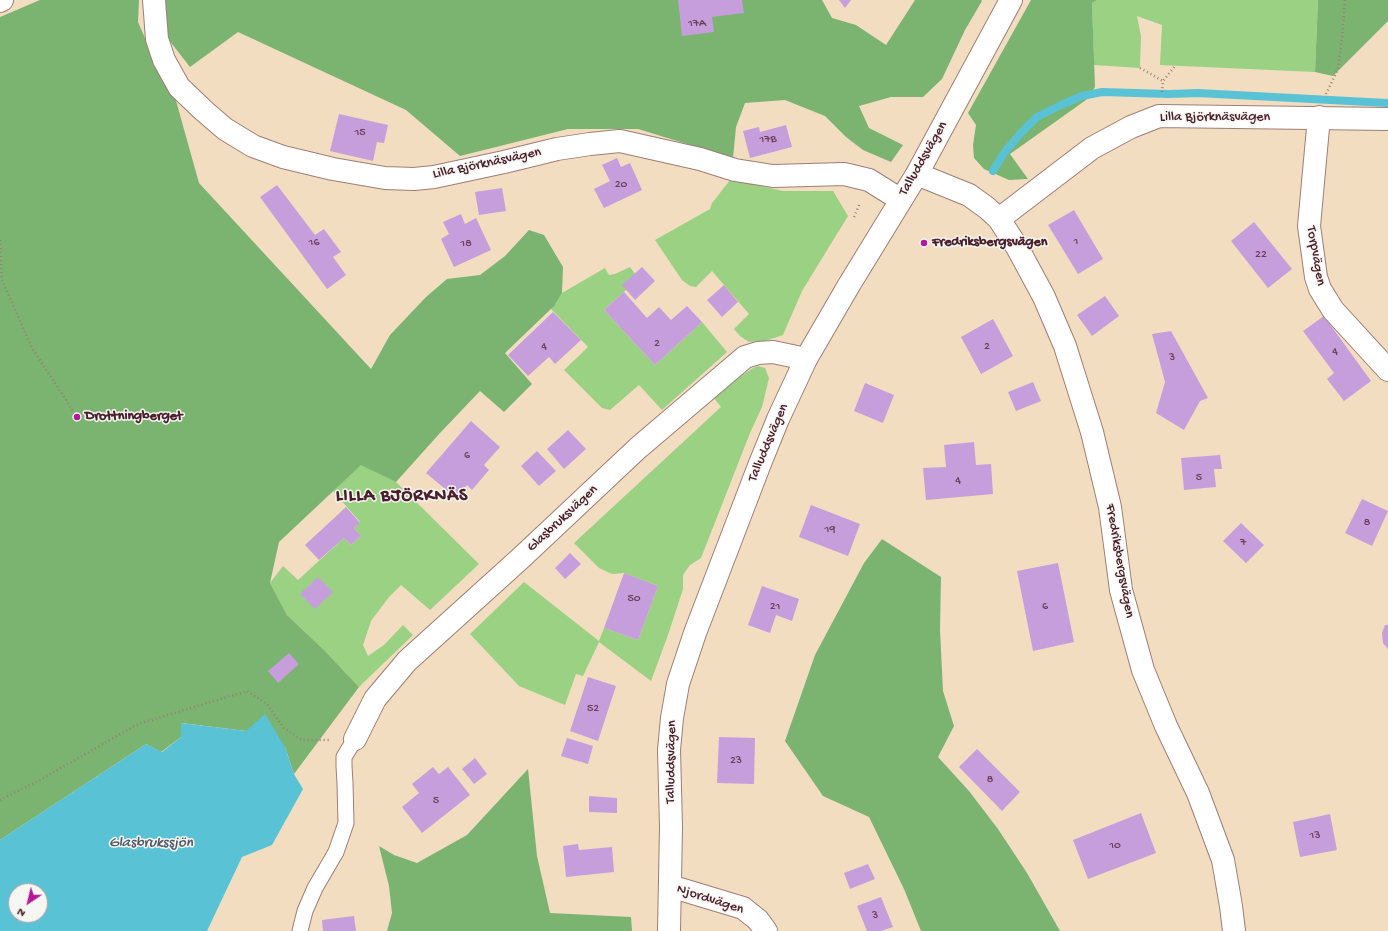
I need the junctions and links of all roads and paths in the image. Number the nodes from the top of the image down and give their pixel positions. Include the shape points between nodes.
1 (154, 0) edge
2 (1011, 0) edge
3 (1345, 0) edge
4 (1175, 66) dead end
5 (1140, 68) dead end
6 (1326, 91) dead end
7 (1319, 117) junction
8 (1388, 119) edge
9 (917, 174) junction
10 (901, 200) junction
11 (999, 219) junction
12 (0, 240) edge
13 (806, 359) junction
14 (1388, 370) edge
15 (78, 417) dead end
16 (355, 739) junction
17 (0, 800) edge
18 (670, 886) junction
19 (300, 931) edge
20 (669, 931) edge
21 (766, 931) edge
22 (1234, 931) edge

1 - 10 street, Lilla Björknäsvägen via 157,39 164,60 179,86 225,129 253,146 283,157 385,178 414,179 443,175 557,149 620,142 700,159 736,170 773,176 844,174 869,180
2 - 9 street, Talluddsvägen
3 - 6 path via 1338,69
4 - 5 path via 1163,81
7 - 8 street, Lilla Björknäsvägen
7 - 11 street, Lilla Björknäsvägen via 1159,116 1131,127 1092,148
7 - 14 street, Torpvägen via 1309,220 1316,277 1333,310
9 - 10 street, Talluddsvägen
9 - 11 street via 969,195
10 - 13 street, Talluddsvägen
11 - 22 street, Fredriksbergsvägen via 1044,297 1065,346 1092,432 1110,507 1121,590 1143,670 1198,793 1223,860
12 - 15 path via 2,280 32,348
13 - 16 street, Glasbruksvägen via 773,352 745,357 638,448 407,661 375,699
13 - 18 street, Talluddsvägen via 756,473 678,684 669,750
16 - 17 path via 302,740 284,728 267,704 247,691 138,724
16 - 19 lane via 344,757 346,823 336,852 305,911
18 - 20 street, Talluddsvägen
18 - 21 street, Njordvägen via 743,908 758,920

